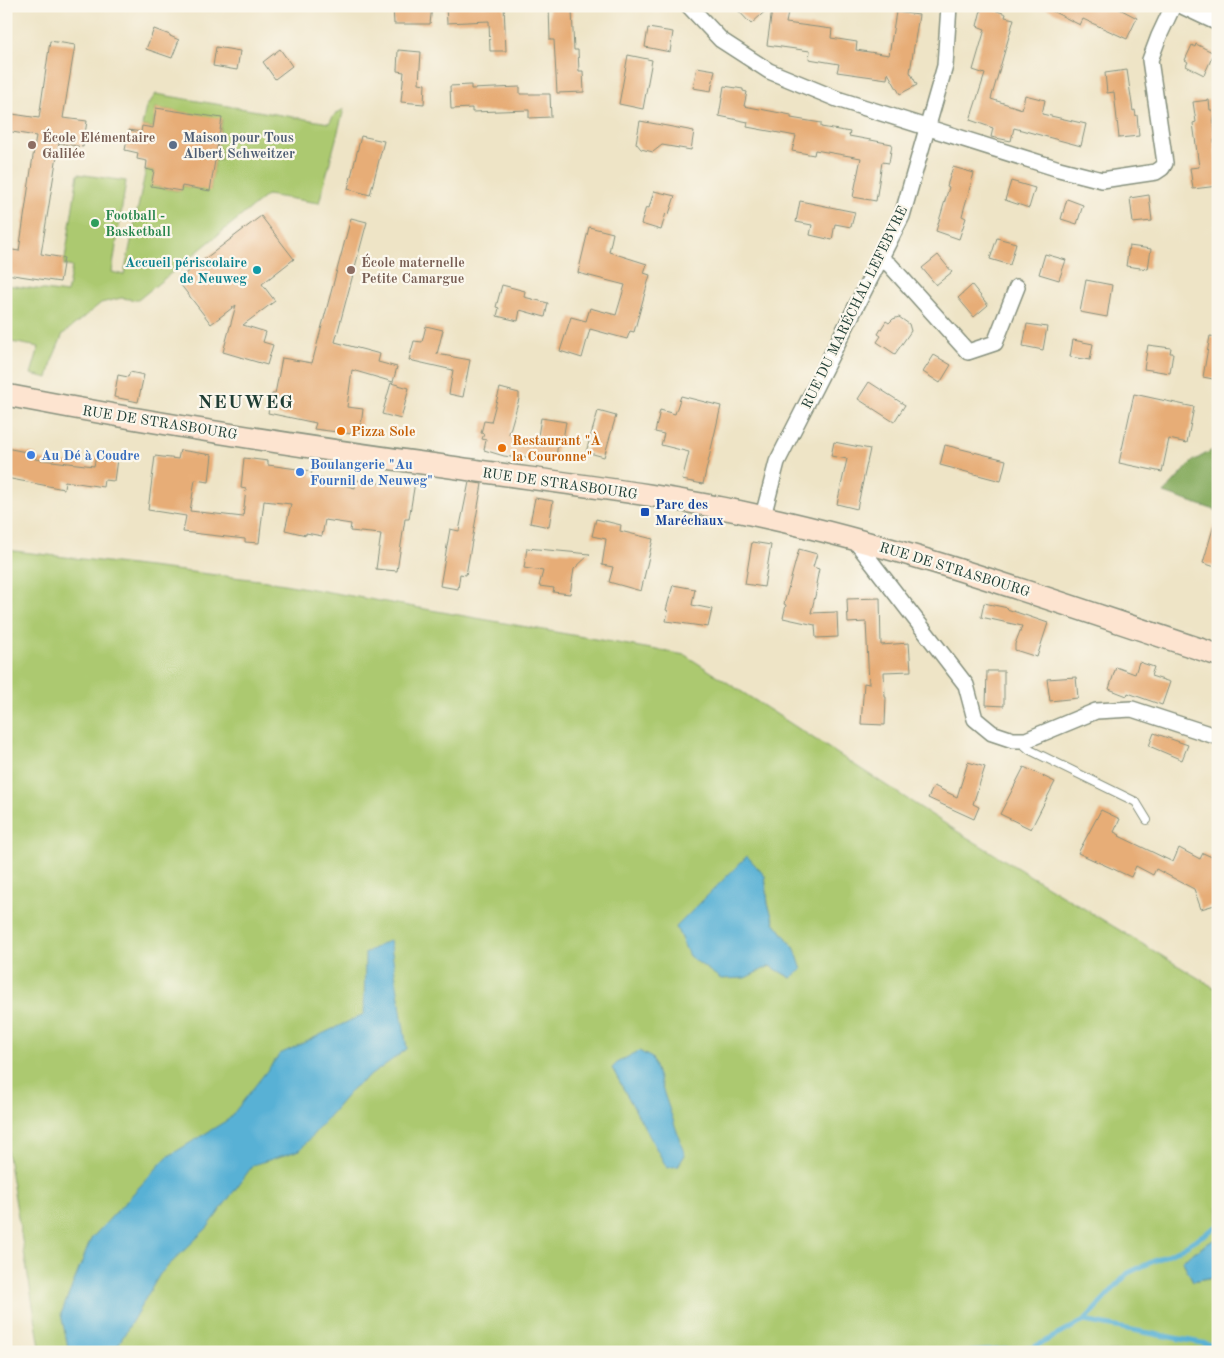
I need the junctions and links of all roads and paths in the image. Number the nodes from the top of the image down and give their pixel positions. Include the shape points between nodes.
1 (689, 6) edge
2 (948, 6) edge
3 (1173, 6) edge
4 (1182, 6) edge
5 (1218, 23) edge
6 (928, 128) junction
7 (881, 259) junction
8 (1017, 288) dead end
9 (6, 395) edge
10 (763, 516) junction
11 (853, 538) junction
12 (1218, 655) edge
13 (1218, 737) edge
14 (1019, 741) junction
15 (1148, 820) dead end

1 - 6 street via 721,40 770,72 837,99
2 - 6 street, RUE DU MARÉCHAL LEFEBVRE via 946,66
3 - 6 street via 1150,60 1165,162 1156,172 1102,180
4 - 5 street
6 - 7 street, RUE DU MARÉCHAL LEFEBVRE via 902,216
7 - 8 street via 968,352 994,343
7 - 10 street, RUE DU MARÉCHAL LEFEBVRE via 777,462
9 - 10 main road, RUE DE STRASBOURG via 189,427 542,479
10 - 11 main road, RUE DE STRASBOURG
11 - 12 main road, RUE DE STRASBOURG
11 - 14 street via 966,685 975,719 1002,738
13 - 14 street via 1132,709 1096,711
14 - 15 lane via 1030,750 1136,802

